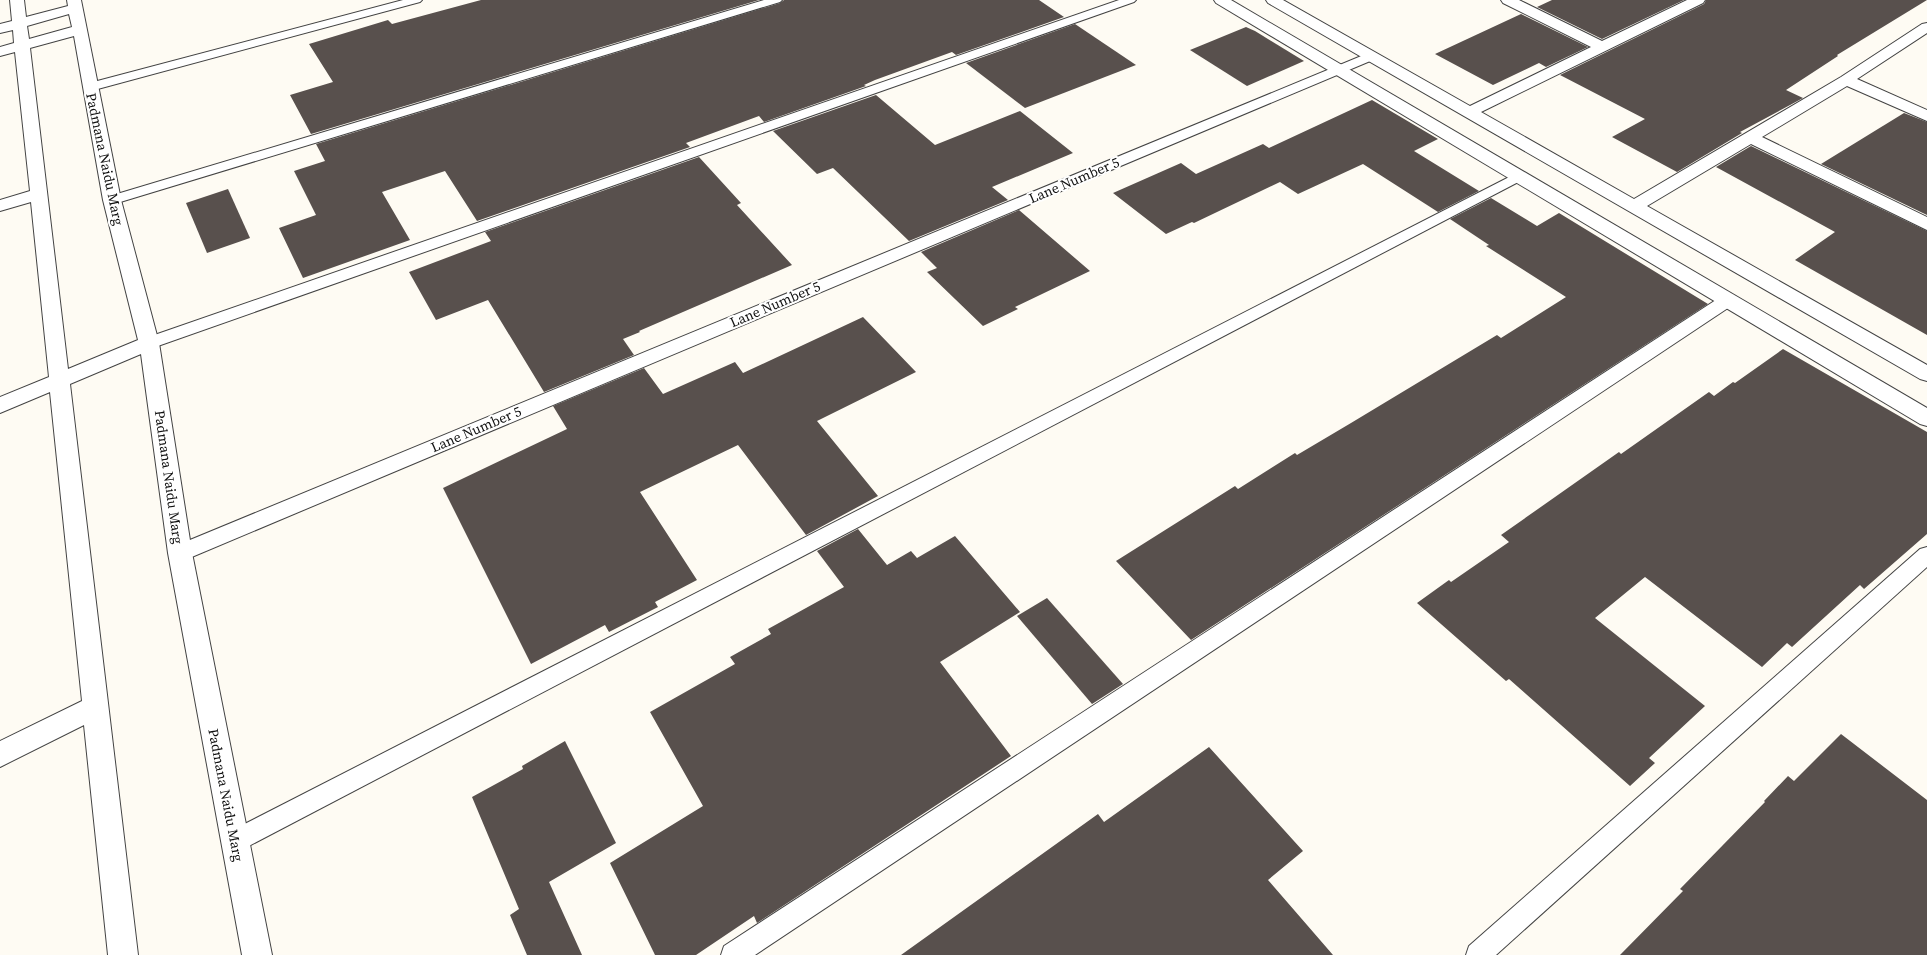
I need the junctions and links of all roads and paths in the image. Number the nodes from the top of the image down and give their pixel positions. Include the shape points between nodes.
1 (17, 0) edge
2 (416, 0) edge
3 (776, 0) edge
4 (1130, 0) edge
5 (1221, 0) edge
6 (1273, 0) edge
7 (1508, 0) edge
8 (1698, 0) edge
9 (75, 4) edge
10 (19, 23) junction
11 (1927, 27) edge
12 (0, 29) edge
13 (79, 30) junction
14 (22, 46) junction
15 (1603, 47) junction
16 (0, 52) edge
17 (1371, 56) junction
18 (1338, 69) junction
19 (1846, 80) junction
20 (90, 87) junction
21 (1469, 112) junction
22 (1927, 116) edge
23 (1750, 137) junction
24 (1519, 176) junction
25 (38, 194) junction
26 (112, 200) junction
27 (0, 206) edge
28 (1634, 206) junction
29 (1927, 224) edge
30 (1728, 300) junction
31 (149, 343) junction
32 (1927, 374) edge
33 (60, 381) junction
34 (0, 405) edge
35 (1927, 418) edge
36 (180, 553) junction
37 (1927, 555) edge
38 (95, 707) junction
39 (0, 755) edge
40 (235, 841) junction
41 (123, 955) edge
42 (257, 955) edge
43 (733, 955) edge
44 (1478, 955) edge

1 - 10 street
2 - 20 lane
3 - 26 lane
4 - 31 lane
5 - 18 street
6 - 17 street
7 - 15 street
8 - 15 street
9 - 10 street
9 - 13 street, Padmana Naidu Marg
10 - 12 street
10 - 14 street
11 - 19 street
13 - 14 street
13 - 20 street, Padmana Naidu Marg
14 - 16 street
14 - 25 street
15 - 21 street
17 - 18 lane, Lane Number 5
17 - 21 street
18 - 24 street
18 - 36 lane, Lane Number 5
19 - 22 street
19 - 23 street
20 - 26 street, Padmana Naidu Marg
21 - 28 street
23 - 28 street
23 - 29 street
24 - 30 street
24 - 40 lane
25 - 27 street
25 - 33 street
26 - 31 street, Padmana Naidu Marg
28 - 32 street
30 - 35 street
30 - 43 lane
31 - 33 street
31 - 36 street, Padmana Naidu Marg
33 - 34 street
33 - 38 street
36 - 40 street, Padmana Naidu Marg
37 - 44 lane
38 - 39 street
38 - 41 street
40 - 42 street, Padmana Naidu Marg

